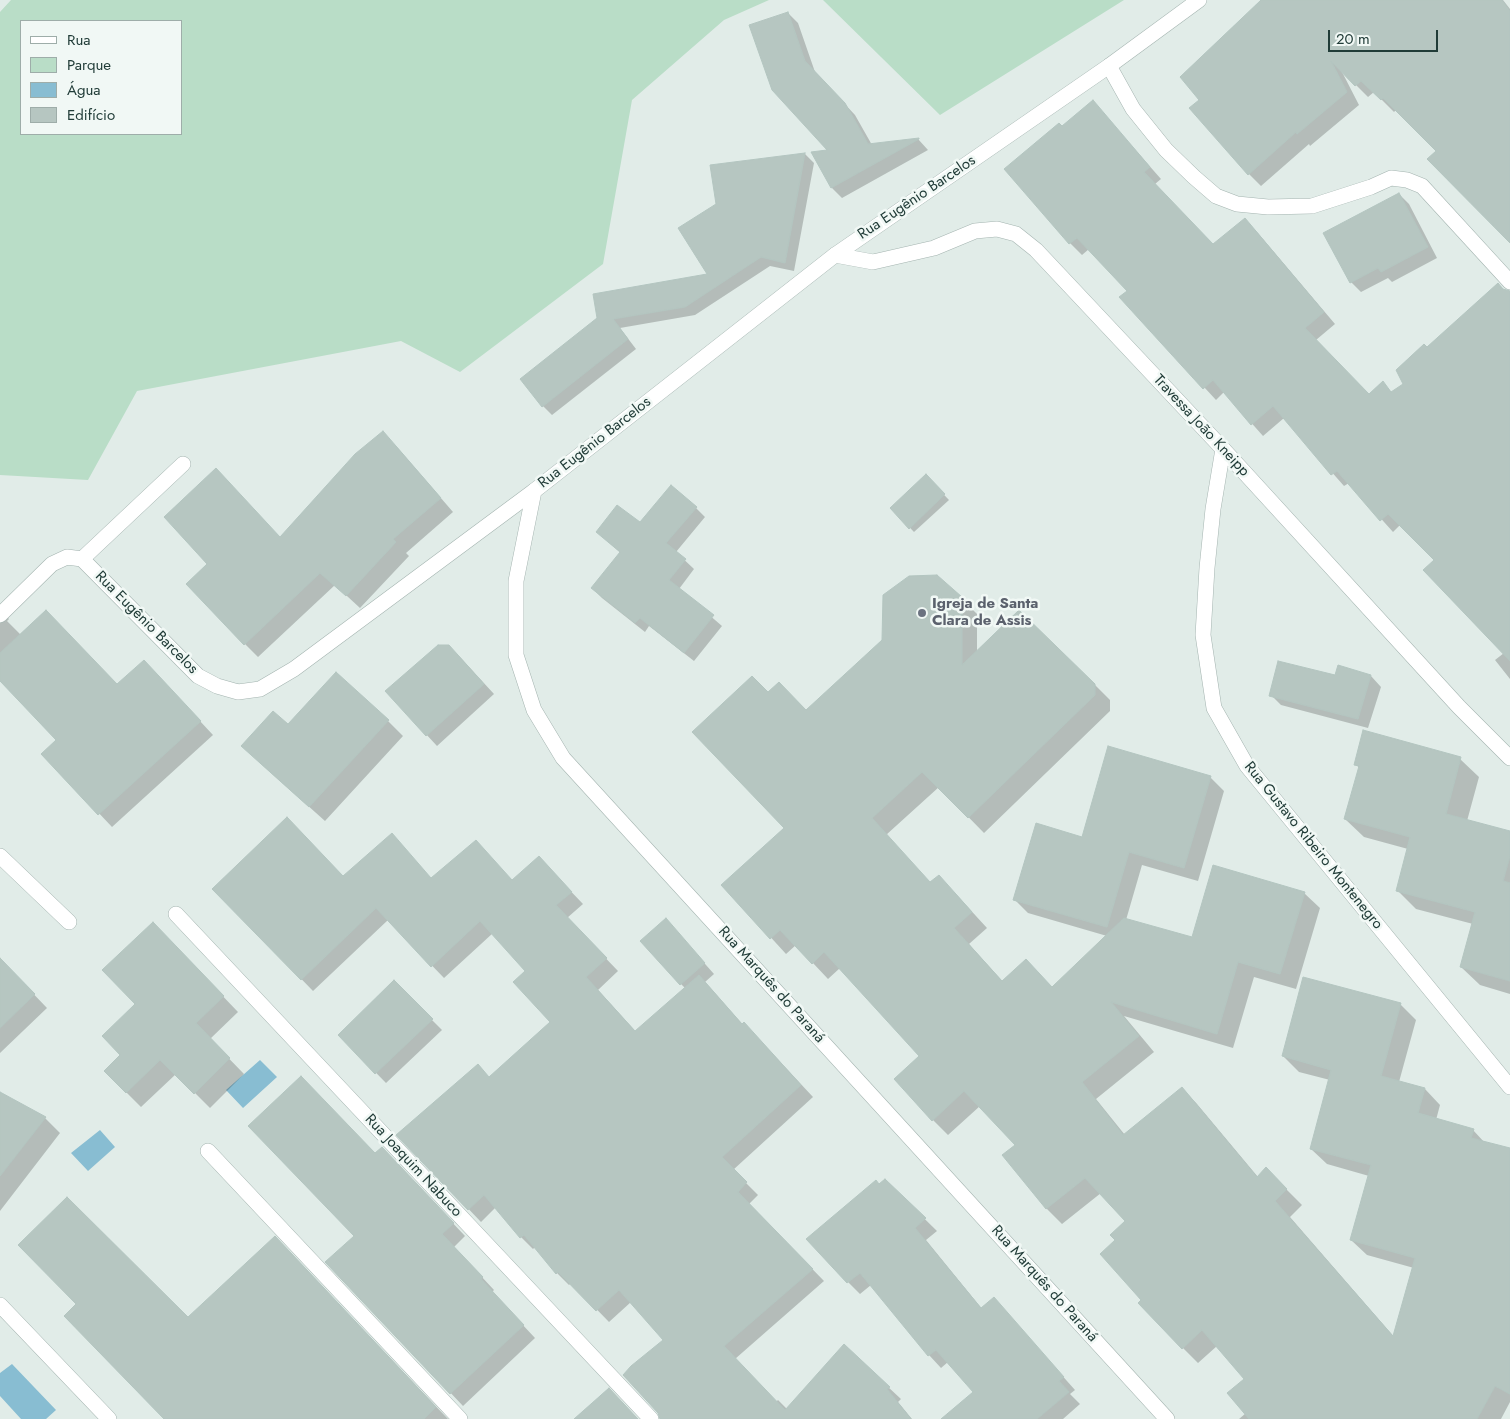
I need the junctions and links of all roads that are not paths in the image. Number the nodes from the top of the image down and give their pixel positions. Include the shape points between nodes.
1 (1200, 0) edge
2 (1109, 66) junction
3 (834, 255) junction
4 (1510, 282) edge
5 (1223, 449) junction
6 (183, 464) dead end
7 (534, 491) junction
8 (82, 560) junction
9 (0, 615) edge
10 (1510, 758) edge
11 (0, 856) edge
12 (176, 914) dead end
13 (69, 922) dead end
14 (1510, 1087) edge
15 (208, 1151) dead end
16 (0, 1305) edge
17 (109, 1419) edge
18 (460, 1419) edge
19 (651, 1419) edge
20 (1167, 1419) edge

1 - 2 street, Rua Eugênio Barcelos
2 - 3 street, Rua Eugênio Barcelos
2 - 4 street via 1133,108 1166,150 1216,196 1236,204 1312,206 1391,178 1407,180 1422,186
3 - 5 street, Travessa João Kneipp via 873,262 934,248 976,231 997,229 1016,234 1036,250
3 - 7 street, Rua Eugênio Barcelos
5 - 10 street, Travessa João Kneipp via 1459,707
5 - 14 street, Rua Gustavo Ribeiro Montenegro via 1208,558 1203,635 1214,708 1247,766
6 - 8 street
7 - 8 street, Rua Eugênio Barcelos via 294,668 260,689 238,692 198,676
7 - 20 street, Rua Marquês do Paraná via 516,581 516,655 534,710 563,758
8 - 9 street, Rua Eugênio Barcelos via 68,557 52,564
11 - 13 street
12 - 19 street, Rua Joaquim Nabuco
15 - 18 street
16 - 17 street

